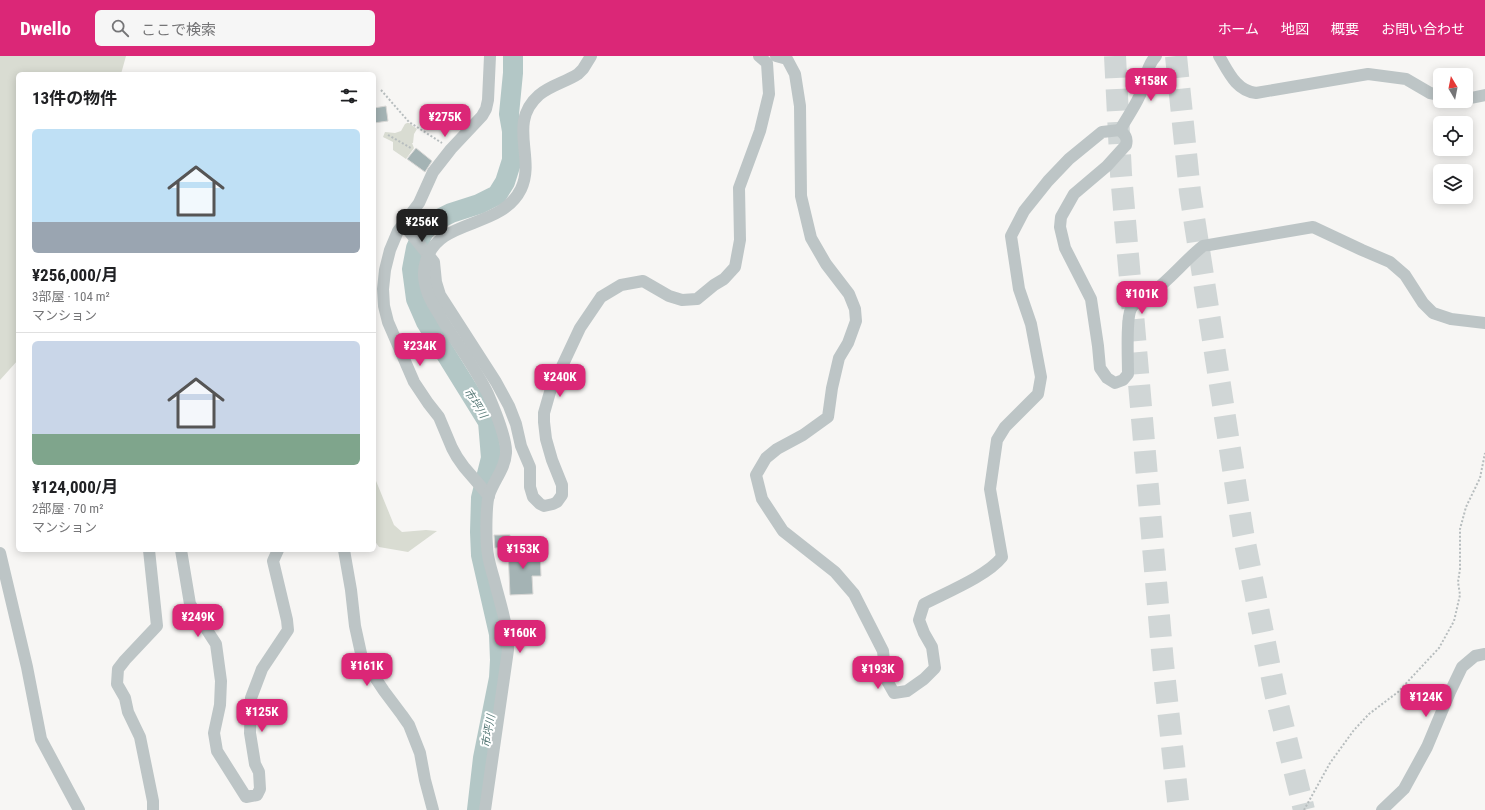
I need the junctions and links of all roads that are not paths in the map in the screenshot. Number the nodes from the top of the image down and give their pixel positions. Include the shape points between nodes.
1 (490, 56) edge
2 (591, 56) edge
3 (1156, 56) edge
4 (1219, 56) edge
5 (769, 58) edge
6 (1433, 94) edge
7 (1485, 95) edge
8 (1473, 97) edge
9 (1120, 130) junction
10 (403, 224) junction
11 (428, 255) junction
12 (1485, 323) edge
13 (489, 496) junction
14 (149, 552) edge
15 (181, 552) edge
16 (277, 552) edge
17 (344, 552) edge
18 (0, 553) edge
19 (1485, 654) edge
20 (79, 810) edge
21 (153, 810) edge
22 (433, 810) edge
23 (485, 810) edge
24 (1382, 810) edge

1 - 10 street via 486,109 433,172 419,204
2 - 11 street via 578,74 544,92 528,108 522,130 524,181 515,200 496,215 451,232 437,243
3 - 9 street via 1145,77 1140,96
4 - 6 street via 1235,83 1248,92 1256,93 1368,74 1406,79
5 - 9 street via 787,59 795,74 800,106 802,196 811,238 826,264 849,294 855,308 856,321 839,358 828,417 777,449 766,458 756,475 762,499 783,531 835,572 854,594 883,651 886,679 894,693 907,691 935,668 932,647 919,620 924,604 983,573 1002,557 990,489 996,440 1005,427 1038,394 1040,377 1031,324 1019,289 1011,236 1024,211 1069,159 1102,132
5 - 11 street via 769,94 760,131 740,188 740,240 735,267 724,279 696,299 682,300 669,296 643,281 621,285 601,297 580,328 555,378 545,408 545,433 563,491 560,499 553,504 544,506 533,497 530,467 521,446 514,415 496,382 440,295 434,262
7 - 8 street
9 - 12 street via 1125,135 1126,145 1107,166 1074,194 1061,217 1060,227 1065,248 1091,299 1100,368 1107,378 1115,383 1123,380 1128,374 1128,319 1131,308 1157,289 1190,256 1203,246 1313,227 1390,262 1405,275 1432,313 1451,319
10 - 11 street
10 - 13 street via 390,250 385,270 384,297 388,322 414,382 439,417 452,448 464,467
11 - 13 street via 424,268 428,294 484,386 503,437 505,458
13 - 23 street via 487,548 506,622 508,650
14 - 21 street via 157,626 118,669 117,684 140,737
15 - 16 street via 190,604 216,644 222,681 214,733 217,751 246,797 257,795 260,789 250,732 251,698 262,669 288,630 272,561
17 - 22 street via 362,658 409,725 420,753
18 - 20 street via 41,739
19 - 24 street via 1475,656 1462,667 1427,747 1404,789

